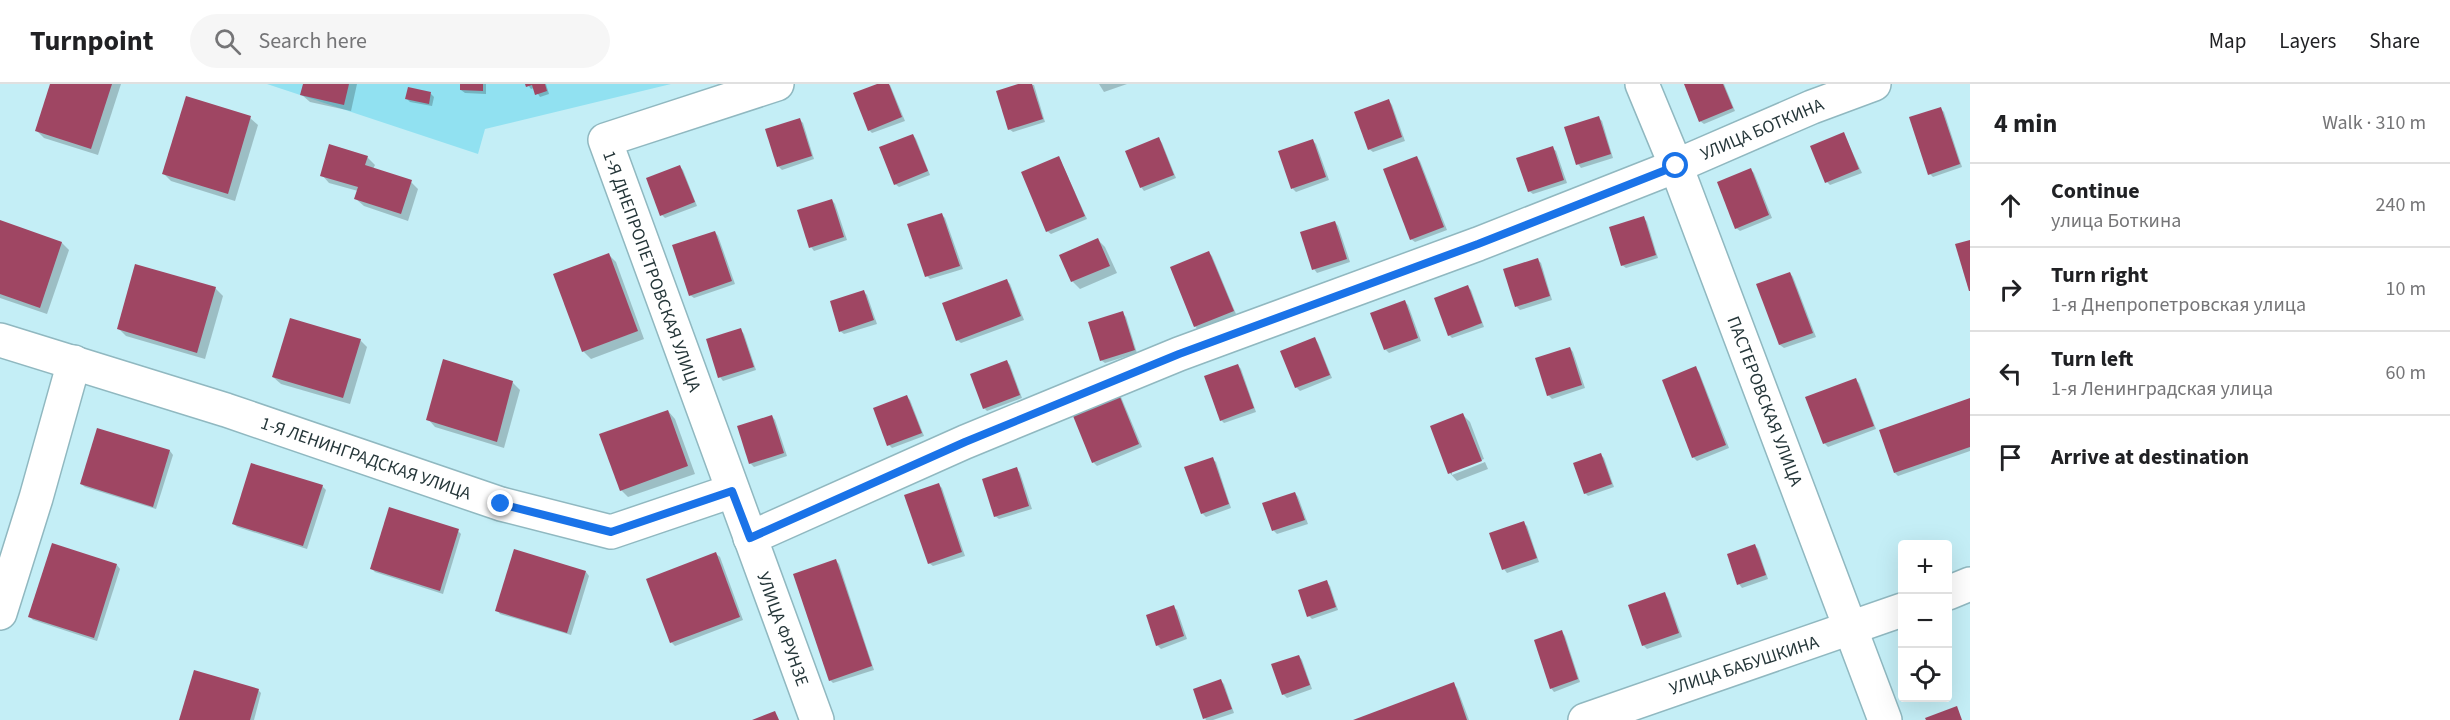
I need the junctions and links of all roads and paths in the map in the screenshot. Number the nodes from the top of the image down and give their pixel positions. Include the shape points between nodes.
1 (777, 84) edge
2 (1641, 84) edge
3 (1874, 84) edge
4 (1807, 95) edge
5 (1676, 166) junction
6 (0, 340) edge
7 (74, 362) junction
8 (732, 491) junction
9 (750, 538) junction
10 (1970, 584) edge
11 (1952, 591) edge
12 (1898, 612) edge
13 (0, 613) edge
14 (1852, 629) junction
15 (817, 720) edge
16 (1585, 720) edge
17 (1885, 720) edge

1 - 8 street, 1-Я ДНЕПРОПЕТРОВСКАЯ УЛИЦА via 605,140
2 - 5 street, ПАСТЕРОВСКАЯ УЛИЦА
3 - 4 street, УЛИЦА БОТКИНА
4 - 5 street, УЛИЦА БОТКИНА
5 - 9 street, УЛИЦА БОТКИНА via 1179,354 965,442
5 - 14 street, ПАСТЕРОВСКАЯ УЛИЦА
6 - 7 street, 1-Я ЛЕНИНГРАДСКАЯ УЛИЦА
7 - 8 street, 1-Я ЛЕНИНГРАДСКАЯ УЛИЦА via 501,504 611,532
7 - 13 street
8 - 9 street, 1-Я ДНЕПРОПЕТРОВСКАЯ УЛИЦА
9 - 15 street, УЛИЦА ФРУНЗЕ
10 - 11 street
12 - 14 street, УЛИЦА БАБУШКИНА
14 - 16 street, УЛИЦА БАБУШКИНА
14 - 17 street, ПАСТЕРОВСКАЯ УЛИЦА

